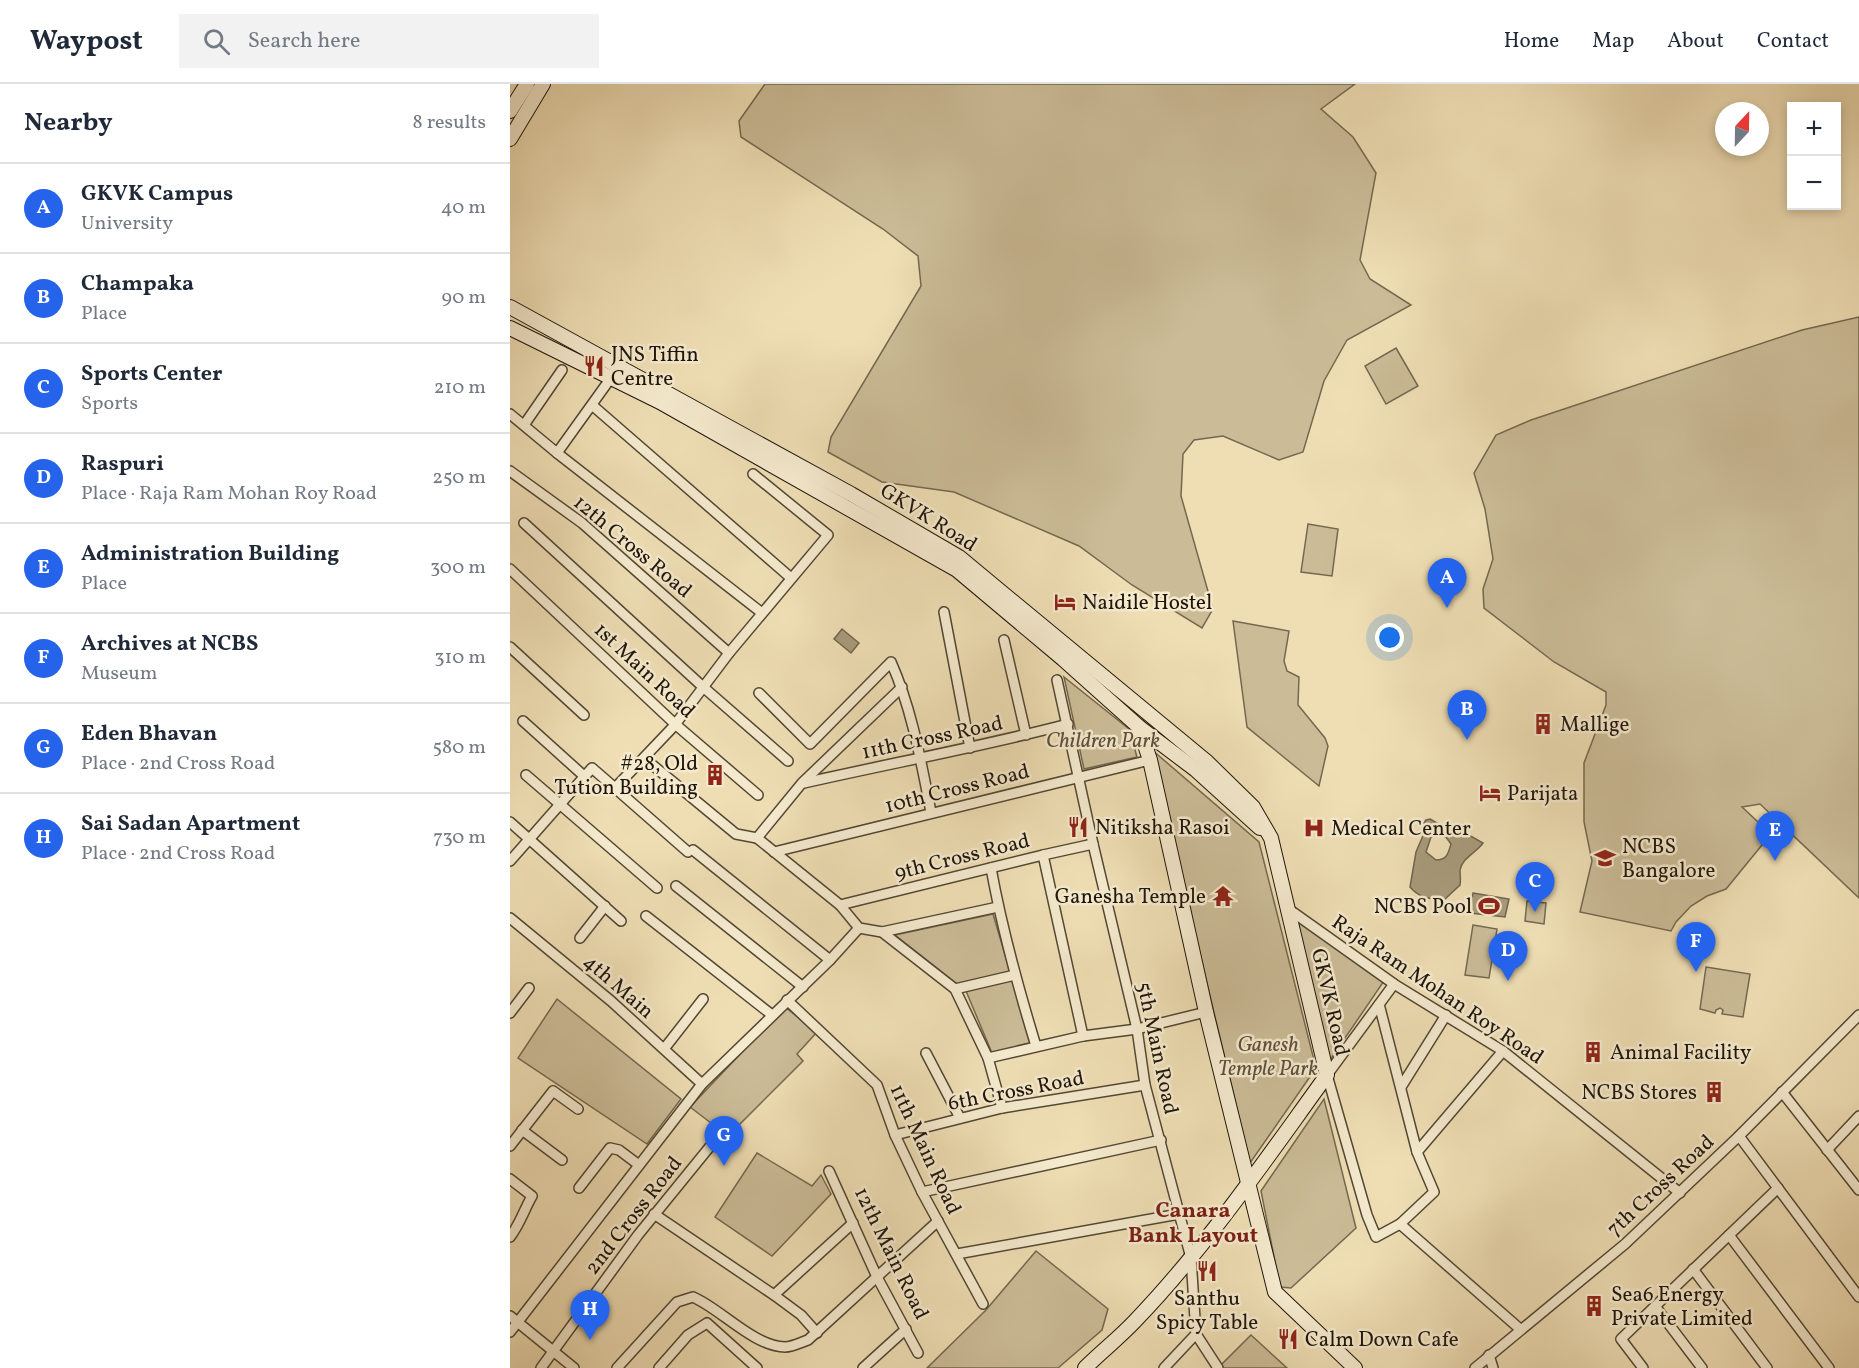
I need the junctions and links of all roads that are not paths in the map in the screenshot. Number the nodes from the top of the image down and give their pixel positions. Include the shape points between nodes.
1 (527, 84) edge
2 (543, 84) edge
3 (510, 111) edge
4 (510, 139) edge
5 (510, 308) edge
6 (510, 327) edge
7 (562, 370) dead end
8 (615, 372) junction
9 (592, 405) junction
10 (510, 414) edge
11 (524, 425) junction
12 (557, 453) junction
13 (510, 471) edge
14 (753, 474) dead end
15 (848, 500) junction
16 (524, 523) dead end
17 (510, 569) edge
18 (791, 578) junction
19 (944, 612) dead end
20 (762, 613) junction
21 (1004, 640) dead end
22 (510, 647) edge
23 (729, 653) junction
24 (1058, 680) dead end
25 (702, 686) junction
26 (902, 687) junction
27 (759, 693) dead end
28 (1136, 702) junction
29 (1125, 714) junction
30 (584, 715) dead end
31 (523, 721) dead end
32 (675, 724) junction
33 (1068, 724) junction
34 (1139, 727) junction
35 (1026, 735) junction
36 (970, 748) junction
37 (920, 757) junction
38 (644, 758) junction
39 (1150, 760) junction
40 (788, 761) dead end
41 (526, 775) dead end
42 (584, 777) junction
43 (1078, 777) junction
44 (802, 783) junction
45 (615, 788) junction
46 (758, 795) dead end
47 (559, 805) junction
48 (931, 812) junction
49 (510, 822) edge
50 (757, 838) junction
51 (1270, 838) junction
52 (529, 840) junction
53 (1093, 844) junction
54 (774, 852) junction
55 (1042, 855) junction
56 (510, 861) edge
57 (991, 868) junction
58 (676, 886) dead end
59 (657, 888) dead end
60 (840, 905) junction
61 (605, 906) junction
62 (998, 907) junction
63 (1287, 908) junction
64 (646, 916) dead end
65 (510, 918) edge
66 (621, 921) dead end
67 (859, 928) junction
68 (882, 932) junction
69 (580, 938) dead end
70 (830, 960) junction
71 (1015, 975) junction
72 (1394, 984) junction
73 (802, 987) junction
74 (529, 988) dead end
75 (955, 989) junction
76 (703, 999) dead end
77 (787, 1000) junction
78 (1379, 1004) junction
79 (1206, 1012) junction
80 (510, 1014) edge
81 (772, 1015) junction
82 (1446, 1015) junction
83 (1859, 1015) edge
84 (1137, 1029) junction
85 (1083, 1036) junction
86 (1036, 1046) junction
87 (664, 1049) junction
88 (1503, 1051) junction
89 (926, 1053) dead end
90 (988, 1058) junction
91 (1327, 1076) junction
92 (702, 1084) junction
93 (1145, 1085) junction
94 (1401, 1087) junction
95 (1782, 1092) junction
96 (1002, 1108) junction
97 (578, 1109) dead end
98 (1859, 1116) edge
99 (960, 1118) junction
100 (522, 1130) junction
101 (895, 1135) junction
102 (1739, 1136) junction
103 (1161, 1140) junction
104 (712, 1144) dead end
105 (510, 1146) edge
106 (1827, 1150) junction
107 (1417, 1152) junction
108 (562, 1160) dead end
109 (639, 1165) junction
110 (829, 1171) dead end
111 (510, 1179) edge
112 (1249, 1183) junction
113 (579, 1188) dead end
114 (1778, 1188) junction
115 (1859, 1190) edge
116 (922, 1192) junction
117 (1680, 1193) junction
118 (654, 1214) junction
119 (1179, 1214) junction
120 (938, 1221) junction
121 (853, 1223) junction
122 (1400, 1224) junction
123 (1729, 1235) junction
124 (510, 1237) edge
125 (957, 1254) junction
126 (1191, 1258) junction
127 (1693, 1269) junction
128 (877, 1277) junction
129 (774, 1295) junction
130 (1859, 1297) edge
131 (983, 1304) dead end
132 (1655, 1306) junction
133 (514, 1319) edge
134 (906, 1329) junction
135 (1520, 1329) junction
136 (510, 1332) edge
137 (817, 1332) junction
138 (1196, 1334) junction
139 (554, 1351) junction
140 (918, 1353) dead end
141 (1489, 1355) junction
142 (541, 1368) edge
143 (574, 1368) edge
144 (617, 1368) edge
145 (659, 1368) edge
146 (758, 1368) edge
147 (862, 1368) edge
148 (1084, 1368) edge
149 (1164, 1368) edge
150 (1218, 1368) edge
151 (1355, 1368) edge
152 (1475, 1368) edge
153 (1493, 1368) edge
154 (1643, 1368) edge
155 (1702, 1368) edge
156 (1767, 1368) edge
157 (1829, 1368) edge

1 - 3 main road
2 - 4 main road
5 - 8 main road, GKVK Road
6 - 8 main road, GKVK Road
7 - 11 street
8 - 9 street
8 - 15 main road, GKVK Road
9 - 12 street
9 - 18 street
10 - 11 street
11 - 12 street
12 - 20 street
13 - 23 street, 12th Cross Road via 582,523
14 - 18 street via 828,535
15 - 28 main road, GKVK Road via 959,557
15 - 29 main road, GKVK Road via 957,570
16 - 25 street
17 - 32 street, 1st Main Road
18 - 20 street
19 - 36 street
20 - 23 street
21 - 35 street
22 - 30 street
23 - 25 street
24 - 33 street, 5th Main Road
25 - 32 street
25 - 40 street
26 - 27 street via 891,662 810,744
26 - 37 street
26 - 44 street
28 - 29 main road
28 - 51 main road, GKVK Road via 1253,807
29 - 34 main road, GKVK Road
31 - 42 street
32 - 38 street
32 - 46 street, 1st Main Road
33 - 35 street, 11th Cross Road
33 - 43 street, 5th Main Road
34 - 39 main road
34 - 51 main road, GKVK Road via 1196,770
35 - 36 street, 11th Cross Road
36 - 37 street, 11th Cross Road
37 - 44 street, 11th Cross Road
37 - 48 street
38 - 45 street
38 - 50 street via 736,834
39 - 43 street, 10th Cross Road
39 - 79 main road
41 - 47 street
42 - 45 street via 592,768
42 - 47 street
43 - 48 street, 10th Cross Road
43 - 53 street, 5th Main Road
44 - 50 street
45 - 70 street
47 - 52 street
47 - 59 street
48 - 54 street, 10th Cross Road
49 - 52 street
50 - 54 street
51 - 63 main road, GKVK Road
52 - 56 street
52 - 61 street
53 - 55 street, 9th Cross Road
53 - 84 street, 5th Main Road
54 - 60 street
55 - 57 street, 9th Cross Road
55 - 85 street
57 - 60 street, 9th Cross Road
57 - 62 street
58 - 73 street
60 - 67 street
61 - 66 street
61 - 69 street
62 - 68 street
62 - 71 street
63 - 72 street, Raja Ram Mohan Roy Road
63 - 91 main road, GKVK Road
64 - 81 street
65 - 87 street, 4th Main
67 - 68 street
67 - 70 street
68 - 75 street
70 - 73 street
71 - 75 street
71 - 86 street
72 - 78 street
72 - 82 street, Raja Ram Mohan Roy Road
73 - 77 street
74 - 80 street
75 - 90 street
76 - 87 street
77 - 81 street
77 - 101 street, 11th Main Road via 877,1085
78 - 91 street
78 - 94 street
79 - 84 street
79 - 112 main road
81 - 92 street
82 - 88 street, Raja Ram Mohan Roy Road
82 - 94 street
83 - 95 street, 7th Cross Road
84 - 85 street
84 - 93 street, 5th Main Road
85 - 86 street
86 - 90 street
87 - 92 street, 4th Main
88 - 107 street
88 - 117 street, Raja Ram Mohan Roy Road
89 - 99 street
90 - 96 street
91 - 112 main road, GKVK Road
91 - 122 street via 1366,1215 1376,1237
92 - 109 street
93 - 96 street, 6th Cross Road
93 - 103 street, 5th Main Road
94 - 107 street
95 - 102 street, 7th Cross Road
95 - 106 street
96 - 99 street, 6th Cross Road
97 - 100 street via 553,1091
98 - 106 street
99 - 101 street, 6th Cross Road
100 - 105 street
100 - 108 street
101 - 116 street, 11th Main Road
102 - 114 street
102 - 117 street, 7th Cross Road
103 - 116 street
103 - 119 street, 5th Main Road
104 - 118 street, 2nd Cross Road
106 - 115 street
107 - 122 street via 1434,1192
109 - 113 street via 610,1148
109 - 133 street
110 - 121 street, 12th Main Road
111 - 124 street via 532,1196
112 - 126 main road, GKVK Road
112 - 151 main road via 1275,1292
114 - 123 street
114 - 130 street
116 - 120 street, 11th Main Road
117 - 135 street, 7th Cross Road via 1625,1244
118 - 129 street
118 - 139 street, 2nd Cross Road
119 - 125 street
119 - 126 street, 5th Main Road
120 - 125 street, 11th Main Road
120 - 128 street
121 - 128 street, 12th Main Road
121 - 129 street
122 - 135 street
123 - 127 street
123 - 157 street
125 - 131 street, 11th Main Road
126 - 138 street, 5th Main Road
126 - 148 main road, GKVK Road via 1134,1322
127 - 132 street
127 - 156 street
128 - 134 street, 12th Main Road
128 - 137 street
129 - 137 street
132 - 154 street via 1621,1339
132 - 155 street
133 - 136 street
133 - 139 street
134 - 140 street, 12th Main Road
134 - 147 street
135 - 141 street, 7th Cross Road
137 - 144 street via 808,1340 786,1347 761,1340 693,1297 677,1302
138 - 149 street
138 - 150 street
139 - 142 street, 2nd Cross Road
139 - 143 street
141 - 152 street, 7th Cross Road
141 - 153 street
145 - 146 street via 688,1335 706,1323

